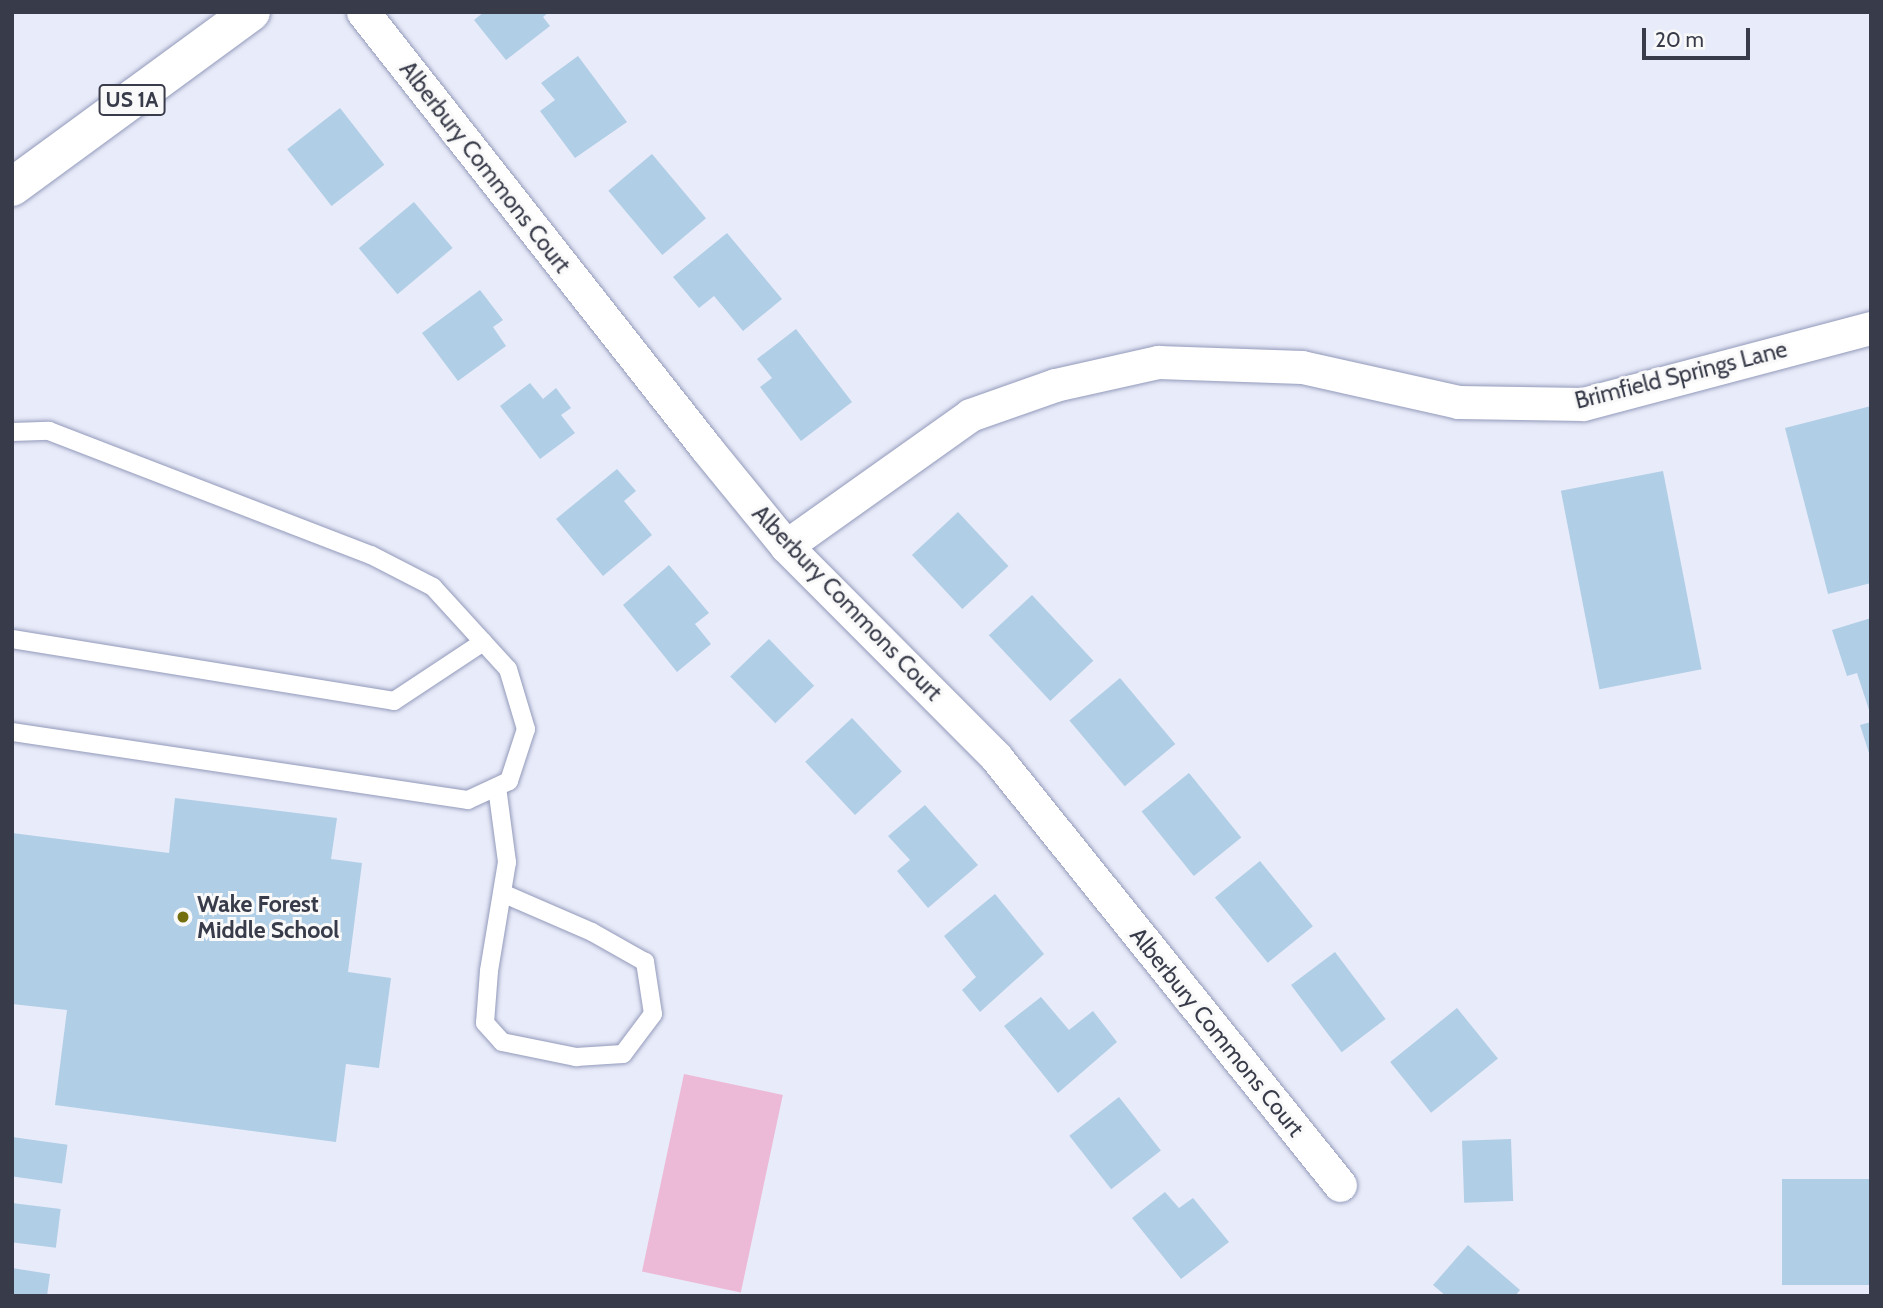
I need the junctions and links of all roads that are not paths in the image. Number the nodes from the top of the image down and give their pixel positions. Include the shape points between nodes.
1 (251, 12) edge
2 (363, 12) edge
3 (12, 187) edge
4 (1871, 328) edge
5 (12, 432) edge
6 (786, 545) junction
7 (12, 639) edge
8 (483, 642) junction
9 (12, 732) edge
10 (497, 786) junction
11 (502, 893) junction
12 (1340, 1185) dead end

1 - 3 main road, US 1A
2 - 6 street, Alberbury Commons Court
4 - 6 street, Brimfield Springs Lane via 1583,404 1458,402 1302,367 1158,362 1055,385 970,415
5 - 8 lane via 49,431 371,555 433,587
6 - 12 street, Alberbury Commons Court via 996,757
7 - 8 lane via 394,701
8 - 10 lane via 508,669 526,729 509,781
9 - 10 lane via 468,800
10 - 11 lane via 508,862
11 - 11 lane via 485,1023 502,1042 576,1057 623,1054 653,1014 645,962 592,932

